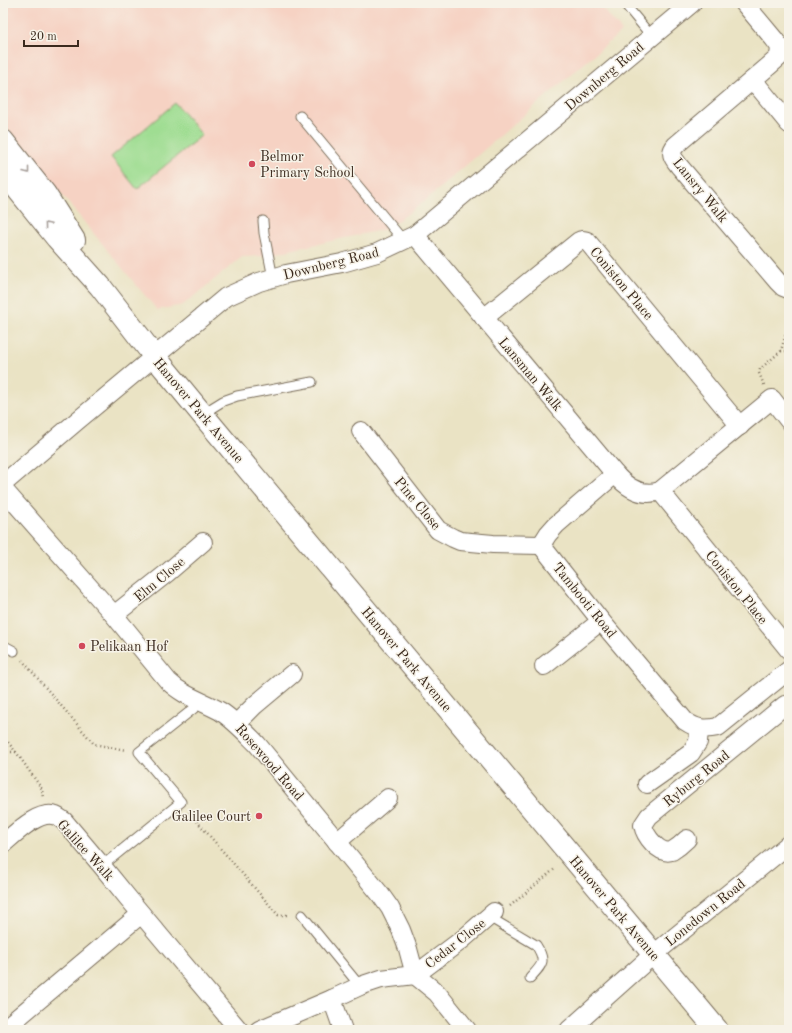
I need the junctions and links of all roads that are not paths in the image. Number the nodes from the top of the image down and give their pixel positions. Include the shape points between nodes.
1 (624, 3) edge
2 (692, 3) edge
3 (744, 3) edge
4 (652, 37) junction
5 (753, 80) junction
6 (300, 116) dead end
7 (789, 124) edge
8 (3, 141) edge
9 (3, 171) edge
10 (263, 221) dead end
11 (409, 238) junction
12 (273, 278) junction
13 (100, 286) junction
14 (788, 288) edge
15 (484, 318) junction
16 (155, 357) junction
17 (312, 382) dead end
18 (202, 414) junction
19 (789, 421) edge
20 (740, 426) junction
21 (361, 431) dead end
22 (615, 474) junction
23 (3, 484) edge
24 (3, 489) edge
25 (660, 491) junction
26 (203, 542) dead end
27 (541, 545) junction
28 (114, 615) junction
29 (601, 621) junction
30 (3, 645) edge
31 (789, 650) edge
32 (14, 651) road end
33 (544, 666) dead end
34 (789, 670) edge
35 (292, 674) dead end
36 (202, 702) junction
37 (785, 705) dead end
38 (735, 713) junction
39 (237, 724) junction
40 (699, 729) junction
41 (752, 733) junction
42 (647, 784) dead end
43 (388, 798) dead end
44 (687, 839) dead end
45 (337, 842) junction
46 (3, 844) edge
47 (789, 844) edge
48 (102, 866) junction
49 (497, 912) joint
50 (141, 914) junction
51 (302, 915) road end
52 (654, 954) junction
53 (415, 975) junction
54 (530, 978) dead end
55 (360, 986) junction
56 (332, 999) junction
57 (266, 1029) edge
58 (3, 1030) edge
59 (240, 1030) edge
60 (343, 1030) edge
61 (467, 1030) edge
62 (569, 1030) edge
63 (717, 1030) edge

1 - 4 lane
2 - 4 street, Downberg Road
3 - 5 street via 780,47 779,57
4 - 11 street, Downberg Road
5 - 7 street
5 - 14 street, Lansry Walk via 676,145 672,149 672,155 778,282
6 - 11 lane
8 -> 13 street, Hanover Park Avenue via 45,194
13 -> 9 street, Hanover Park Avenue
10 - 12 lane
11 - 12 street, Downberg Road via 377,253
11 - 15 street, Lansman Walk
12 - 16 street, Downberg Road via 226,297
13 - 16 street, Hanover Park Avenue
15 - 20 street, Coniston Place via 579,241 587,241
15 - 22 street, Lansman Walk
16 - 18 street, Hanover Park Avenue
16 - 23 street, Downberg Road
17 - 18 lane via 237,396
18 - 52 street, Hanover Park Avenue
19 - 20 street via 772,399
20 - 25 street
21 - 27 street, Pine Close via 438,530 460,541
22 - 25 street, Lansman Walk via 626,485 641,492 648,494
22 - 27 street via 556,525
24 - 28 street, Rosewood Road
25 - 31 street, Coniston Place
26 - 28 street, Elm Close
27 - 29 street, Tambooti Road
28 - 36 street, Rosewood Road via 172,685
29 - 33 street
29 - 40 street, Tambooti Road via 685,721
30 - 32 lane
34 - 38 street, Ryburg Road
35 - 39 street
36 - 39 street, Rosewood Road
36 - 48 lane via 140,752 181,802
37 - 41 street, Ryburg Road
38 - 40 street, Ryburg Road via 718,727
38 - 41 street
39 - 45 street, Rosewood Road via 257,744
40 - 42 street via 698,742 691,753
41 - 44 street, Ryburg Road via 649,816 643,825 646,834 663,851 674,850
43 - 45 street
45 - 53 street, Rosewood Road via 390,908 401,930
46 - 48 street, Galilee Walk via 35,819 45,815 56,816 64,821
47 - 52 street, Lonedown Road
48 - 50 street, Galilee Walk
49 - 53 street, Cedar Close
49 - 54 lane via 540,951 542,965
50 - 58 street
50 - 59 street, Galilee Walk
51 - 55 lane
52 - 62 street, Lonedown Road
52 - 63 street, Hanover Park Avenue
53 - 55 street via 381,979
53 - 61 street via 437,993
55 - 56 street
56 - 57 street
56 - 60 street

